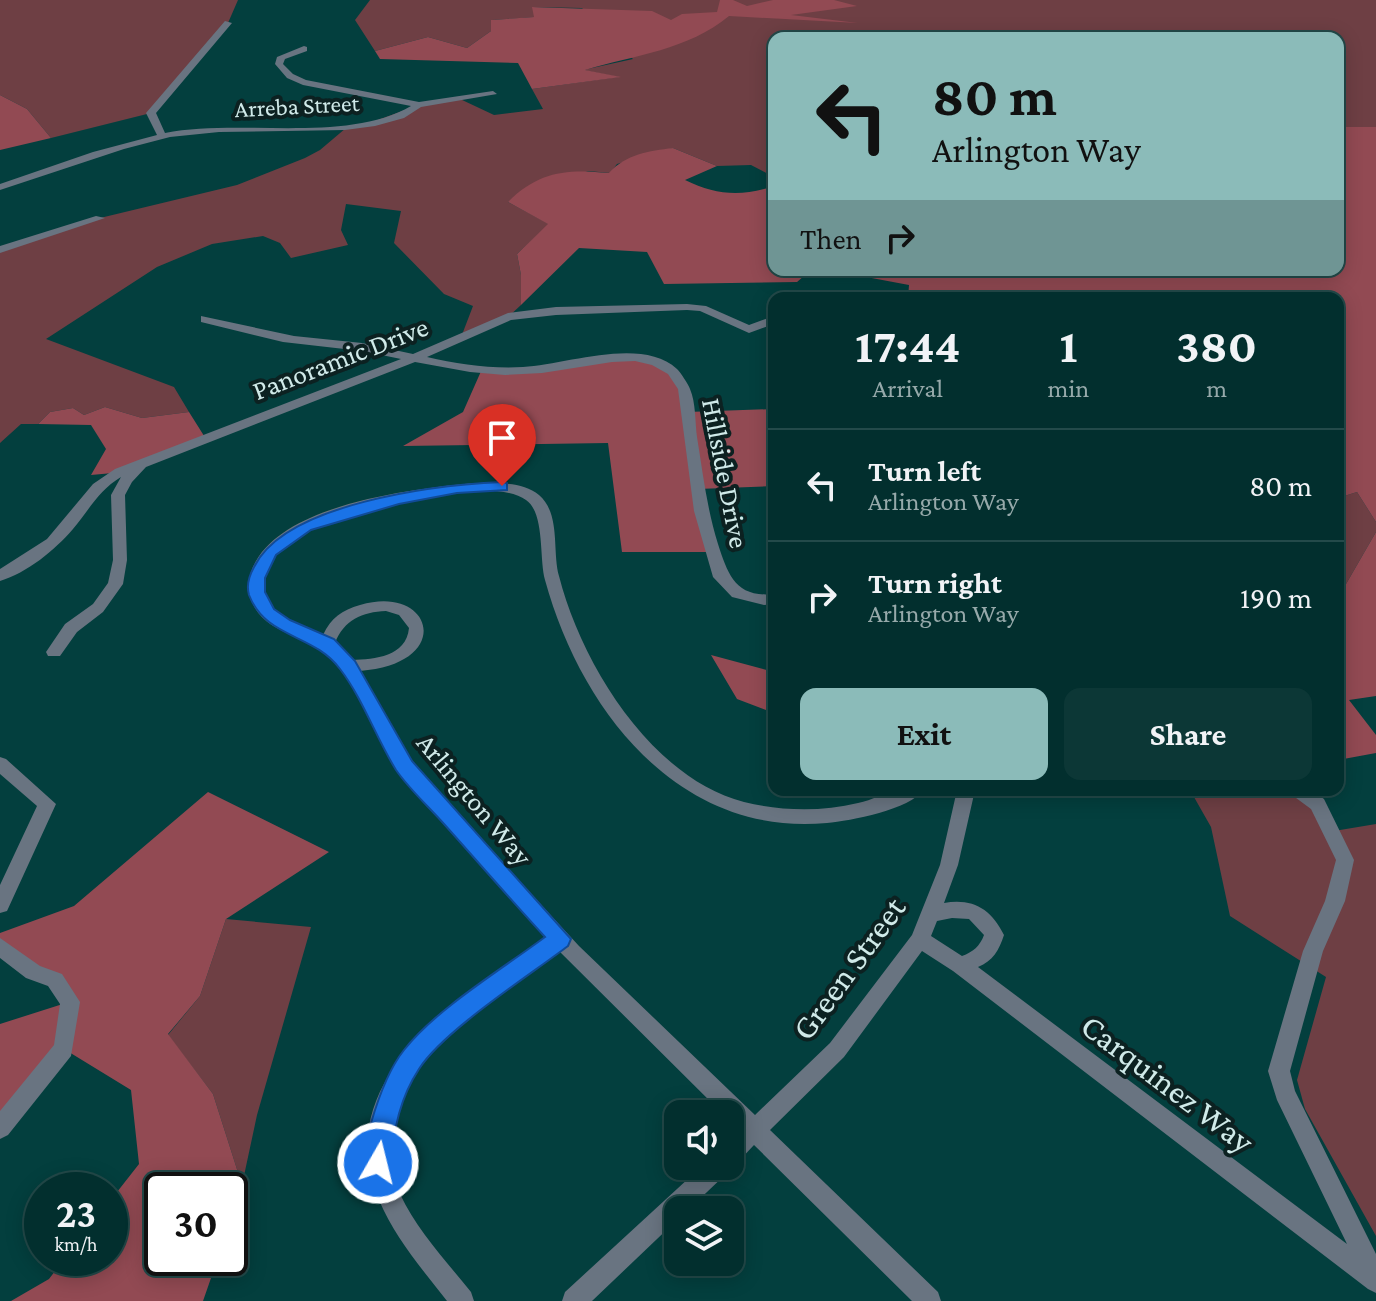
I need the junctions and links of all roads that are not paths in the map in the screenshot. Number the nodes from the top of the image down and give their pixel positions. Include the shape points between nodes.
1 (228, 23) dead end
2 (304, 49) dead end
3 (493, 94) dead end
4 (419, 105) junction
5 (162, 136) junction
6 (0, 187) edge
7 (100, 218) dead end
8 (0, 250) edge
9 (205, 319) dead end
10 (768, 322) edge
11 (437, 356) junction
12 (407, 358) junction
13 (141, 464) junction
14 (0, 576) edge
15 (768, 600) edge
16 (327, 644) junction
17 (54, 652) dead end
18 (348, 666) junction
19 (0, 764) edge
20 (898, 796) edge
21 (965, 796) edge
22 (1307, 796) edge
23 (0, 905) edge
24 (932, 914) junction
25 (560, 939) junction
26 (920, 939) junction
27 (0, 946) edge
28 (960, 965) junction
29 (0, 1128) edge
30 (755, 1131) junction
31 (744, 1141) edge
32 (703, 1180) edge
33 (1376, 1280) edge
34 (462, 1301) edge
35 (574, 1301) edge
36 (929, 1301) edge

1 - 5 street via 151,113
2 - 4 street, Arreba Street via 281,57 279,64 290,76
3 - 4 street
4 - 5 street, Arreba Street via 346,128
5 - 6 street, Arreba Street
7 - 8 street
9 - 12 street, Hillside Drive
10 - 11 street, Panoramic Drive via 749,329 702,308 687,307 556,311 508,317
11 - 12 street, Hillside Drive
11 - 15 street, Hillside Drive via 482,369 520,371 612,358 661,361 678,374 684,389 701,511 721,577 737,593
12 - 13 street, Panoramic Drive
13 - 14 street, Panoramic Drive via 113,473 89,493 58,536
13 - 17 street via 118,495 120,560 115,584
16 - 18 street, Arlington Way
16 - 18 street via 340,621 365,608 394,607 414,619 416,639 398,657
16 - 20 street, Arlington Way via 274,619 261,604 260,567 279,543 305,526 397,499 457,488 516,489 541,506 549,566 569,627 600,691 633,734 691,788 740,811 795,819 850,814
18 - 25 street, Arlington Way via 405,766
19 - 23 street via 47,804
21 - 24 street, Green Street
22 - 33 street via 1318,804 1345,860 1279,1071
24 - 26 street, Green Street
24 - 28 street via 954,907 975,910 988,921 994,935 989,950 981,959
25 - 30 street, Arlington Way
25 - 34 street via 443,1027 412,1058 381,1130 378,1163 389,1196
26 - 28 street, Carquinez Way
26 - 30 street, Green Street via 837,1050
27 - 29 street via 33,972 55,980 70,1002 64,1049
28 - 33 street, Carquinez Way
30 - 31 street, Green Street
30 - 36 street, Arlington Way
32 - 35 street

